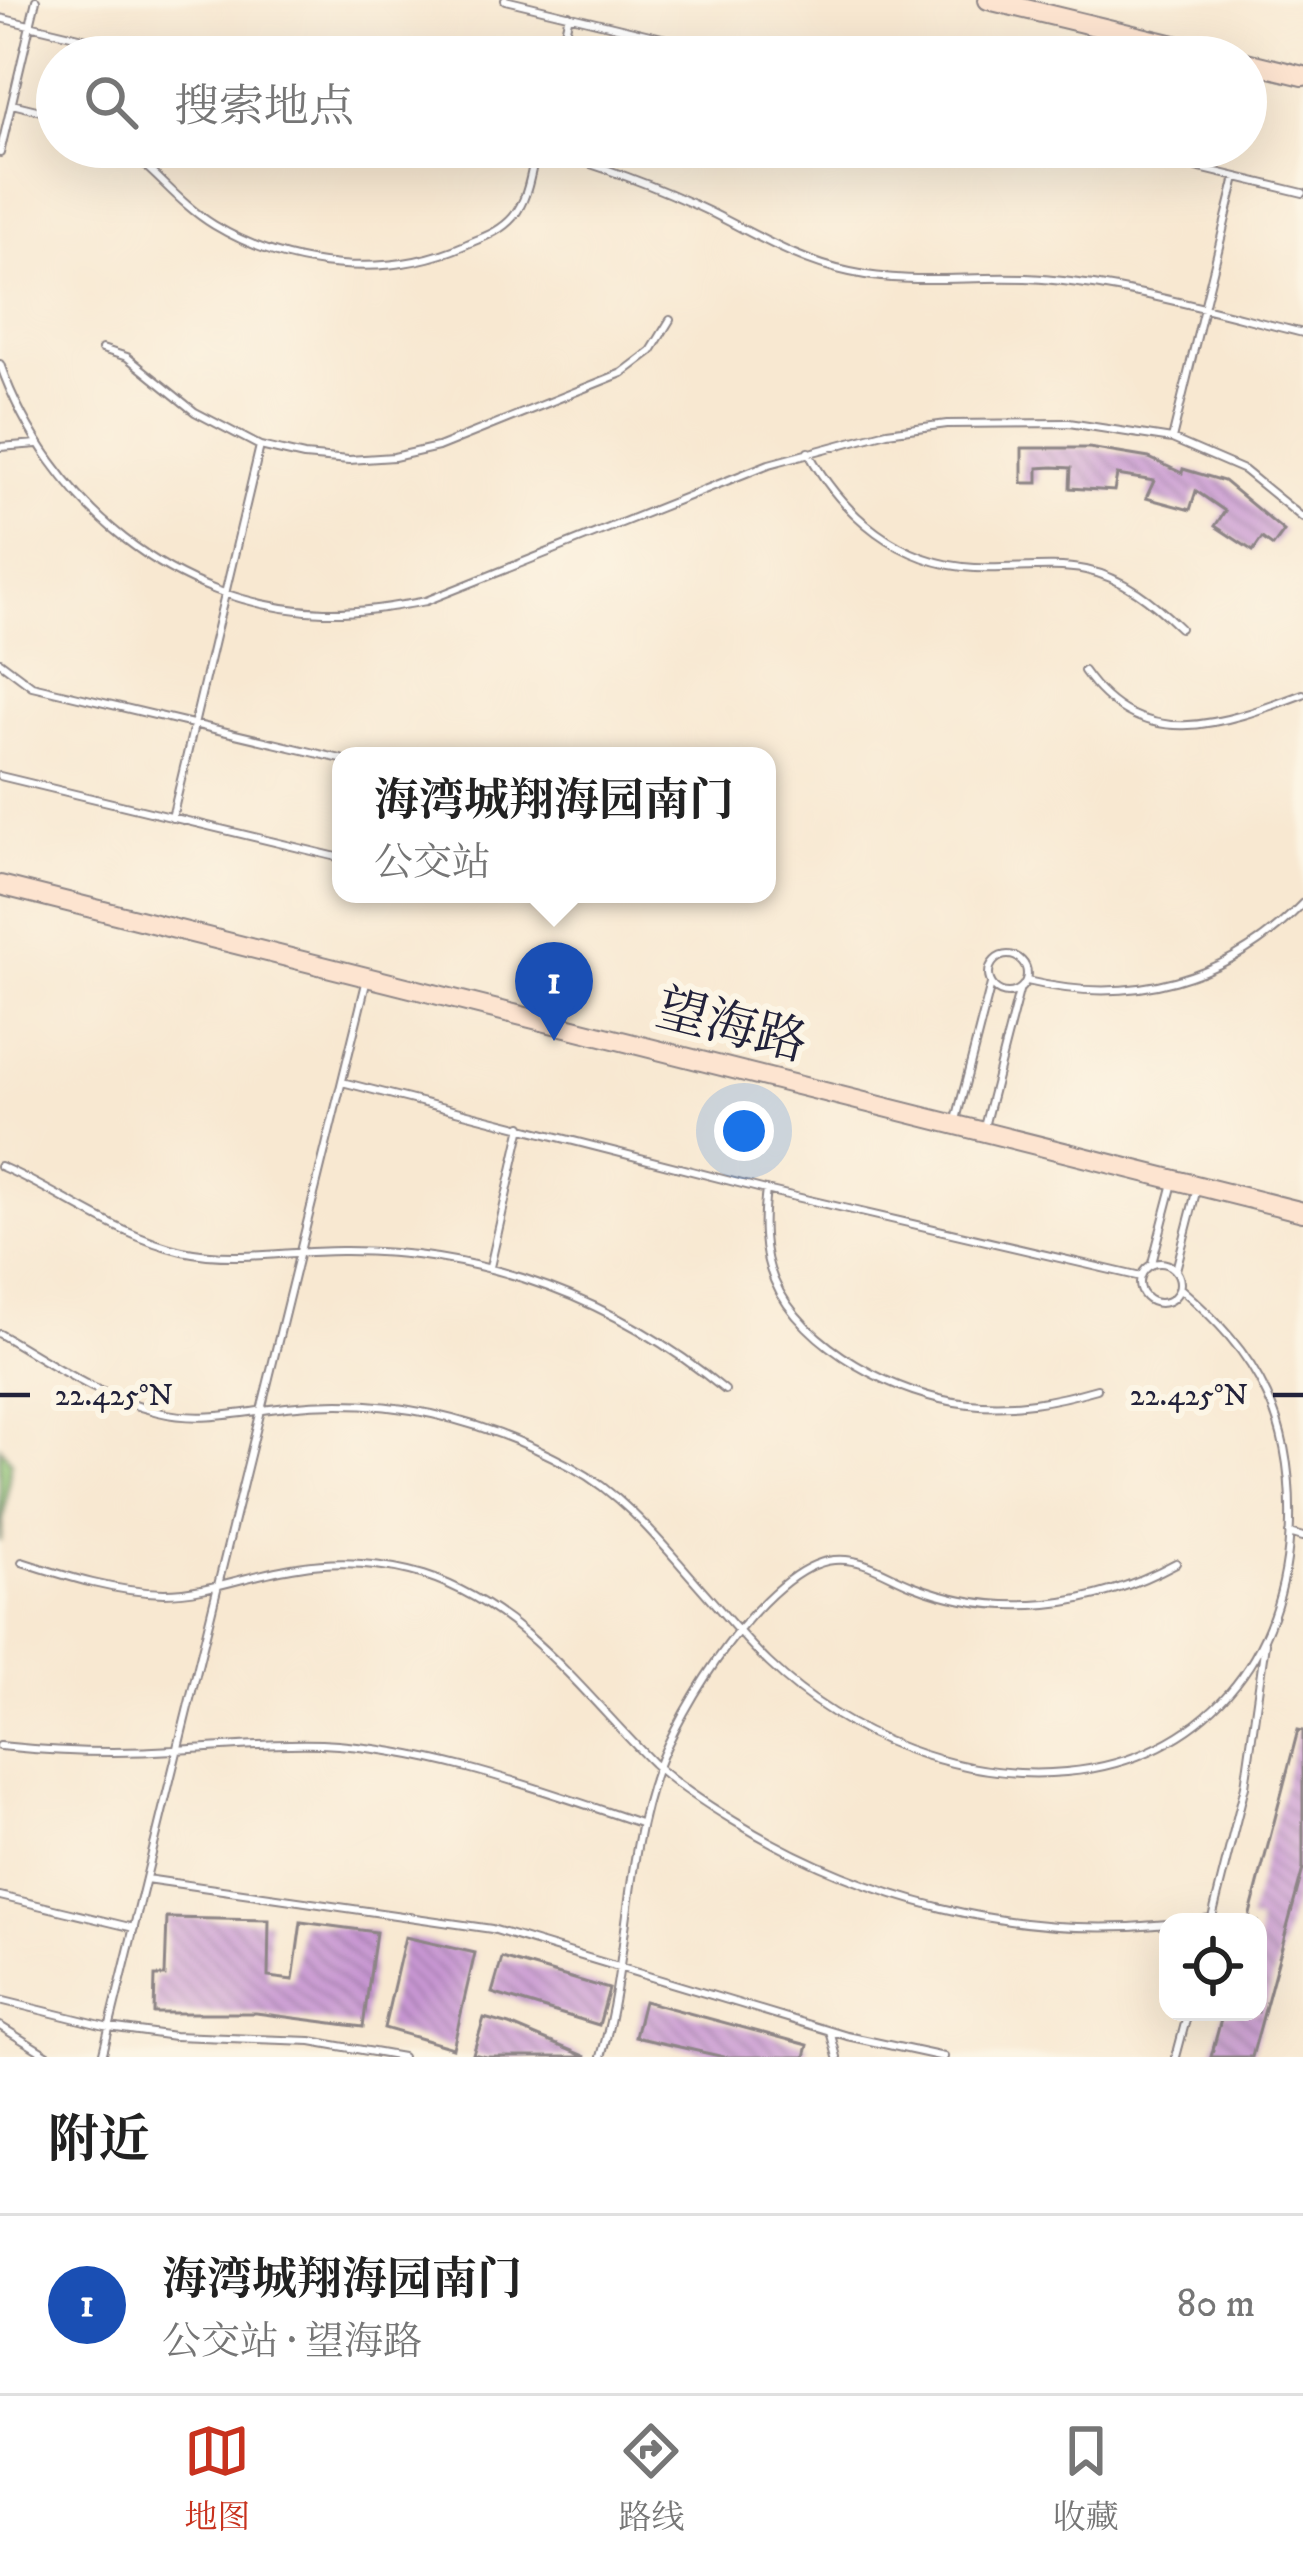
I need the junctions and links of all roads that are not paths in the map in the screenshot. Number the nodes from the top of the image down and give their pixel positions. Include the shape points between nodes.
1 (36, 0) edge
2 (505, 0) edge
3 (988, 0) edge
4 (569, 16) junction
5 (0, 17) edge
6 (30, 25) junction
7 (76, 36) edge
8 (564, 36) edge
9 (653, 36) edge
10 (1137, 36) edge
11 (1267, 67) edge
12 (1303, 76) edge
13 (12, 104) junction
14 (36, 110) edge
15 (0, 153) edge
16 (149, 168) edge
17 (530, 168) edge
18 (600, 168) edge
19 (1199, 168) edge
20 (1236, 177) junction
21 (1303, 193) edge
22 (1204, 309) junction
23 (670, 320) dead end
24 (1303, 333) edge
25 (102, 349) dead end
26 (0, 364) edge
27 (1172, 440) junction
28 (37, 444) junction
29 (260, 446) junction
30 (0, 447) edge
31 (808, 452) junction
32 (1303, 518) edge
33 (225, 594) junction
34 (1180, 628) dead end
35 (0, 662) edge
36 (1084, 670) dead end
37 (1303, 694) edge
38 (195, 724) junction
39 (332, 758) edge
40 (0, 776) edge
41 (172, 818) junction
42 (332, 856) edge
43 (0, 885) edge
44 (1303, 903) edge
45 (368, 975) junction
46 (1027, 981) junction
47 (991, 984) junction
48 (1019, 991) junction
49 (341, 1082) junction
50 (955, 1124) junction
51 (522, 1126) junction
52 (983, 1131) junction
53 (0, 1166) edge
54 (1174, 1179) junction
55 (1198, 1185) junction
56 (766, 1190) junction
57 (1303, 1212) edge
58 (300, 1253) junction
59 (1152, 1265) junction
60 (490, 1267) junction
61 (1175, 1270) junction
62 (1141, 1277) junction
63 (1180, 1288) junction
64 (0, 1334) edge
65 (1097, 1389) dead end
66 (725, 1390) dead end
67 (260, 1413) junction
68 (1289, 1533) junction
69 (1303, 1537) edge
70 (22, 1562) dead end
71 (1176, 1562) dead end
72 (218, 1585) junction
73 (739, 1631) junction
74 (1266, 1640) junction
75 (0, 1746) edge
76 (178, 1750) junction
77 (657, 1767) junction
78 (640, 1823) junction
79 (146, 1879) junction
80 (0, 1896) edge
81 (1213, 1913) edge
82 (1159, 1924) edge
83 (134, 1928) junction
84 (622, 1968) junction
85 (0, 2000) edge
86 (1186, 2021) edge
87 (0, 2026) edge
88 (109, 2027) junction
89 (830, 2031) junction
90 (50, 2057) edge
91 (102, 2057) edge
92 (402, 2057) edge
93 (601, 2057) edge
94 (837, 2057) edge
95 (944, 2057) edge
96 (1176, 2057) edge

1 - 6 lane
2 - 4 lane
3 - 10 street
4 - 8 lane
4 - 9 lane
5 - 6 lane
6 - 7 lane
6 - 13 lane
11 - 12 street
13 - 14 lane
13 - 15 lane
16 - 17 lane via 182,203 253,244 333,264 374,265 456,249 497,231 518,210
18 - 22 lane via 852,273 1041,279
19 - 20 lane
20 - 21 lane
20 - 22 lane
22 - 24 lane
22 - 27 lane
23 - 29 lane via 651,351 622,373 438,447 349,460
25 - 29 lane via 128,357 195,412
26 - 28 lane
27 - 31 lane via 1008,421 886,432
27 - 32 lane via 1244,470
28 - 30 lane
28 - 33 lane via 77,498 121,538
29 - 33 lane
31 - 33 lane via 426,601 325,612
31 - 34 lane via 862,523 914,554 973,568 1091,571 1154,603
33 - 38 lane
35 - 38 lane via 32,686
36 - 37 lane via 1101,695 1152,724 1222,719
38 - 39 lane
38 - 41 lane
40 - 41 lane
41 - 42 lane
43 - 45 street, 望海路
44 - 46 lane via 1240,956 1196,977 1101,992
45 - 49 lane
45 - 50 street, 望海路
46 - 47 lane via 1024,962 1007,955 991,965
46 - 48 lane
47 - 48 lane
47 - 50 lane
48 - 52 lane
49 - 51 lane
49 - 58 lane
50 - 52 street, 望海路
51 - 56 lane
51 - 60 lane
52 - 54 street, 望海路
53 - 58 lane via 180,1251
54 - 55 street, 望海路
54 - 59 lane
55 - 57 street, 望海路
55 - 61 lane
56 - 62 lane
56 - 65 lane via 763,1235 774,1280 813,1332 847,1359 885,1381 968,1404 1034,1403
58 - 60 lane via 395,1252
58 - 67 lane
59 - 61 lane
59 - 62 lane
60 - 66 lane via 632,1323
61 - 63 lane
62 - 63 lane via 1155,1303 1175,1298
63 - 68 lane via 1231,1337 1268,1396 1283,1440
64 - 67 lane via 89,1389 161,1413
67 - 72 lane
67 - 73 lane via 362,1404 450,1416 521,1439 589,1476 638,1517
68 - 69 lane
68 - 74 lane
70 - 72 lane via 118,1588 167,1593
71 - 73 lane via 1113,1592 1011,1606 942,1596 857,1561 834,1560 792,1576
72 - 76 lane
72 - 77 lane via 340,1563 424,1575 463,1591 533,1638
73 - 74 lane via 843,1718 926,1755 1015,1772 1097,1768 1166,1744 1224,1700
73 - 77 lane via 706,1673
74 - 81 lane via 1245,1786
75 - 76 lane
76 - 78 lane via 250,1743 396,1751
76 - 79 lane
77 - 78 lane
77 - 82 lane via 766,1841 886,1893 1015,1922
78 - 84 lane
79 - 83 lane
79 - 84 lane via 470,1925
80 - 83 lane
83 - 88 lane
84 - 89 lane
84 - 93 lane
85 - 88 lane
86 - 96 lane
87 - 90 lane
88 - 91 lane
88 - 92 lane via 311,2041
89 - 94 lane
89 - 95 lane

